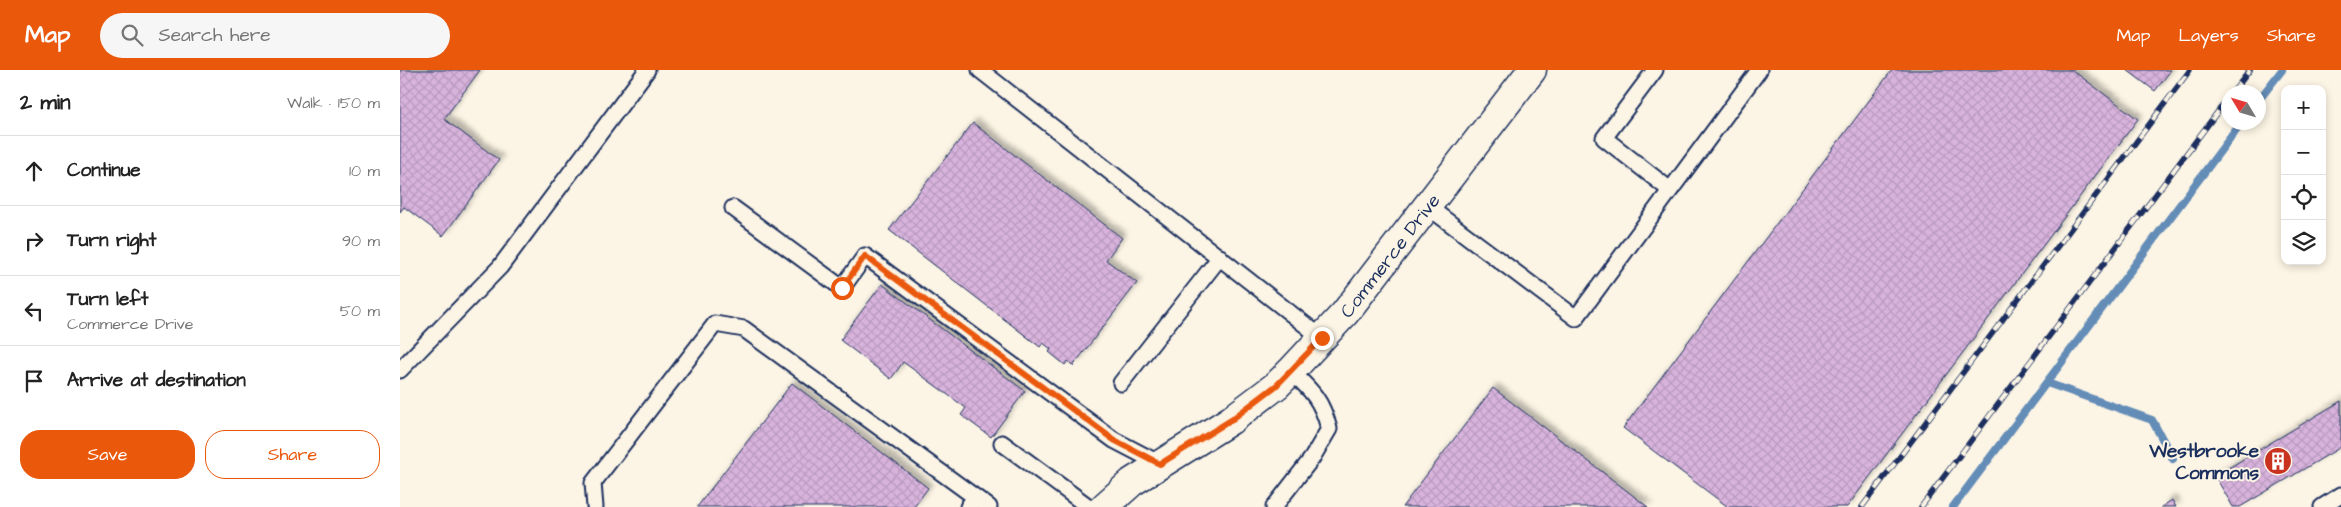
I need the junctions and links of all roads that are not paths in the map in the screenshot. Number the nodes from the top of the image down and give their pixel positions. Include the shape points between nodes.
1 (647, 70) edge
2 (980, 70) edge
3 (1532, 70) edge
4 (1655, 70) edge
5 (1759, 70) edge
6 (1670, 190) junction
7 (1427, 206) junction
8 (733, 208) dead end
9 (1220, 257) junction
10 (1322, 338) junction
11 (400, 370) edge
12 (1291, 371) junction
13 (1121, 383) dead end
14 (1002, 443) dead end
15 (1160, 464) junction
16 (2341, 496) edge
17 (971, 502) edge
18 (595, 507) edge
19 (989, 507) edge
20 (1089, 507) edge
21 (1104, 507) edge
22 (1274, 507) edge
23 (2322, 507) edge

1 - 11 lane via 500,267
2 - 9 lane
3 - 7 street, Commerce Drive
4 - 6 lane via 1604,138
5 - 6 lane
6 - 7 lane via 1576,318
7 - 10 street, Commerce Drive via 1346,313
8 - 15 lane via 842,288 865,256 1114,440
9 - 10 lane
9 - 13 lane
10 - 12 street, Commerce Drive
12 - 15 street, Commerce Drive via 1231,420
12 - 22 lane via 1313,392 1324,410 1329,429 1312,458
14 - 20 lane
15 - 21 street, Commerce Drive via 1132,482
16 - 23 lane
17 - 18 lane via 744,329 715,324 593,483
17 - 19 lane

